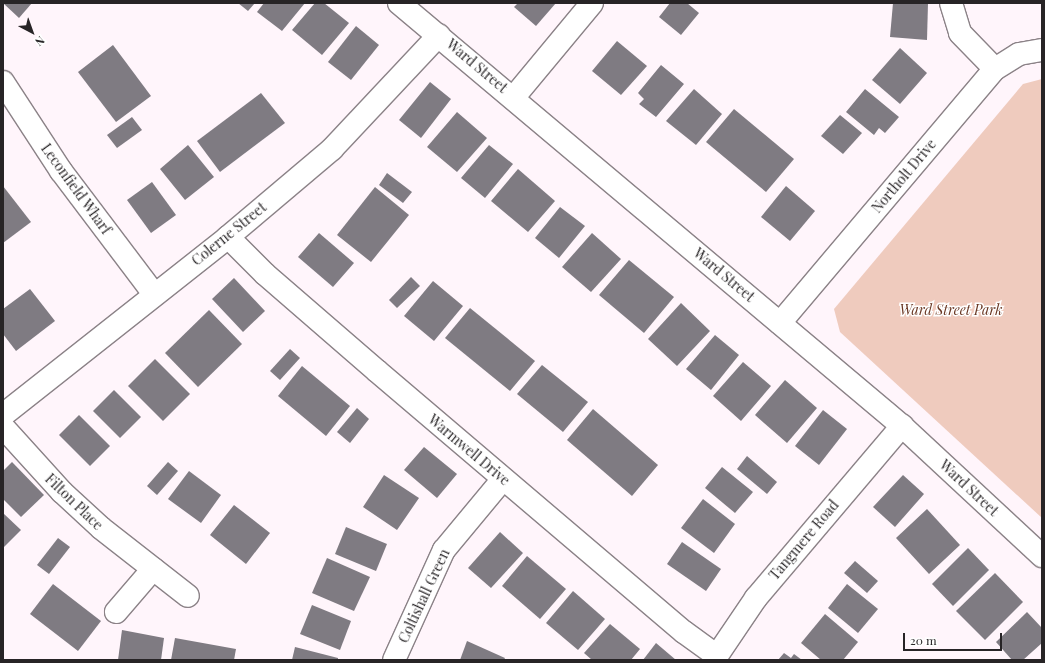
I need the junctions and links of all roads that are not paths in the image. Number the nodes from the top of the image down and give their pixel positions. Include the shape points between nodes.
1 (399, 3) edge
2 (592, 3) edge
3 (950, 3) edge
4 (439, 35) junction
5 (1042, 50) edge
6 (995, 69) junction
7 (3, 82) edge
8 (514, 97) junction
9 (228, 237) junction
10 (154, 294) junction
11 (780, 323) junction
12 (3, 415) edge
13 (902, 426) junction
14 (3, 427) edge
15 (503, 479) junction
16 (1042, 556) edge
17 (152, 569) junction
18 (188, 596) dead end
19 (116, 612) dead end
20 (715, 657) edge
21 (394, 660) edge

1 - 4 street, Ward Street
2 - 8 street
3 - 6 street via 960,33
4 - 8 street, Ward Street
4 - 9 street, Colerne Street via 332,149
5 - 6 street, Northolt Drive via 1019,54
6 - 11 street, Northolt Drive
7 - 10 street, Leconfield Wharf via 61,171
8 - 11 street, Ward Street
9 - 10 street, Colerne Street
9 - 15 street, Warmwell Drive via 271,279
10 - 12 street, Colerne Street
11 - 13 street, Ward Street
13 - 16 street, Ward Street
13 - 20 street, Tangmere Road via 785,562
14 - 17 street, Filton Place via 62,492
15 - 20 street, Warmwell Drive
15 - 21 street, Coltishall Green via 444,550
17 - 18 street, Filton Place
17 - 19 street

